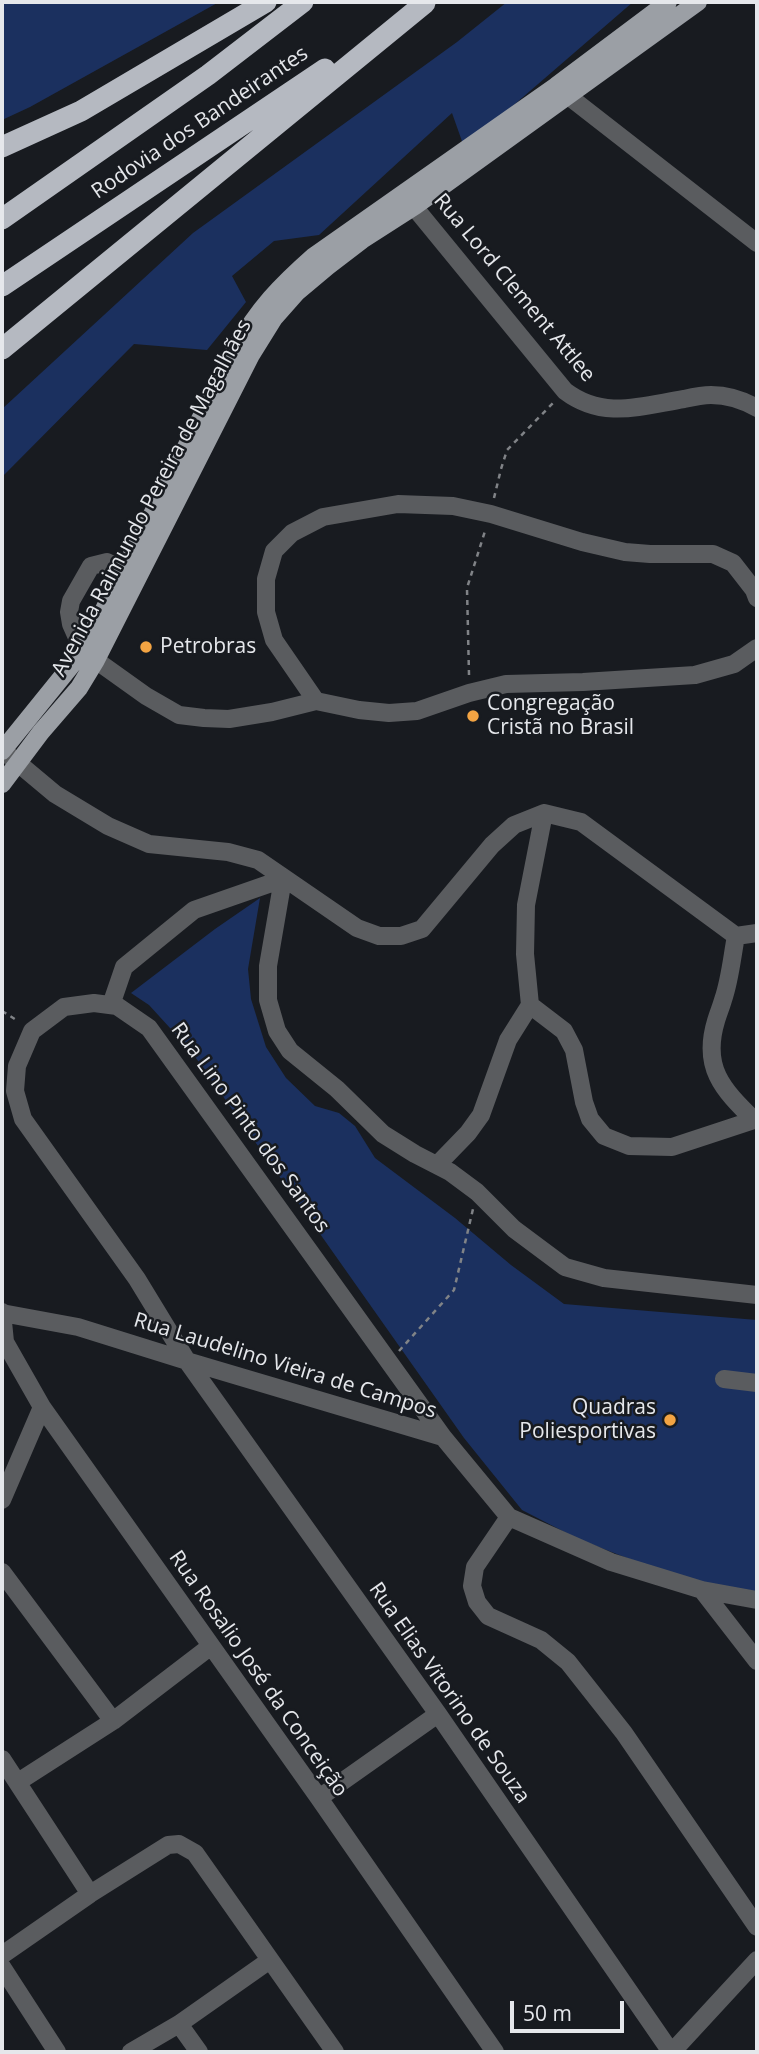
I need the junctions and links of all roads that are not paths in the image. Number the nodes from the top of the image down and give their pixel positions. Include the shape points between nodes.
1 (266, 2) edge
2 (303, 2) edge
3 (426, 2) edge
4 (668, 2) edge
5 (698, 2) edge
6 (561, 91) junction
7 (2, 148) edge
8 (409, 200) junction
9 (2, 219) edge
10 (757, 243) edge
11 (2, 286) edge
12 (2, 349) edge
13 (757, 408) edge
14 (132, 573) junction
15 (757, 598) edge
16 (757, 648) edge
17 (90, 656) junction
18 (316, 701) junction
19 (2, 750) edge
20 (20, 763) junction
21 (2, 784) edge
22 (544, 814) junction
23 (283, 879) junction
24 (757, 933) edge
25 (736, 936) junction
26 (111, 1005) junction
27 (530, 1005) junction
28 (756, 1120) edge
29 (436, 1165) junction
30 (757, 1295) edge
31 (2, 1313) edge
32 (187, 1362) junction
33 (724, 1378) dead end
34 (757, 1383) edge
35 (42, 1407) junction
36 (443, 1437) junction
37 (2, 1500) edge
38 (509, 1517) junction
39 (2, 1572) edge
40 (702, 1590) junction
41 (757, 1600) edge
42 (211, 1646) junction
43 (757, 1661) edge
44 (438, 1714) junction
45 (113, 1721) junction
46 (2, 1759) edge
47 (18, 1782) junction
48 (319, 1798) junction
49 (90, 1894) junction
50 (757, 1927) edge
51 (2, 1955) edge
52 (270, 1960) junction
53 (757, 1960) edge
54 (2, 1967) edge
55 (179, 2024) junction
56 (57, 2052) edge
57 (131, 2052) edge
58 (199, 2052) edge
59 (335, 2052) edge
60 (495, 2052) edge
61 (671, 2052) edge

1 - 7 highway via 81,111
2 - 9 highway, Rodovia dos Bandeirantes via 208,75
3 - 11 highway, Rodovia dos Bandeirantes
3 - 12 highway
4 - 6 main road, Avenida Raimundo Pereira de Magalhães
5 - 6 main road, Avenida Raimundo Pereira de Magalhães
6 - 8 main road, Avenida Raimundo Pereira de Magalhães
6 - 10 street
8 - 13 street, Rua Lord Clement Attlee via 565,391 579,402 621,409 710,395 741,399
8 - 14 main road, Avenida Raimundo Pereira de Magalhães via 314,256 254,317
14 - 17 main road, Avenida Raimundo Pereira de Magalhães
14 - 17 street via 99,562 91,566 71,601 71,624
15 - 18 street via 733,563 713,554 625,552 453,506 398,504 323,517 292,533 274,551 267,579 266,612 274,640
16 - 18 street via 734,664 695,675 506,684 417,711 389,713
17 - 18 street via 179,715 229,719
17 - 19 main road, Avenida Raimundo Pereira de Magalhães
17 - 20 main road, Avenida Raimundo Pereira de Magalhães via 79,688
19 - 20 street
20 - 21 main road, Avenida Raimundo Pereira de Magalhães
20 - 23 street via 55,794 149,845 228,852 258,860
22 - 23 street via 514,825 422,929 401,936 379,936 357,928
22 - 25 street via 581,822
22 - 27 street via 526,905 524,954
23 - 26 street via 194,910 124,967
23 - 29 street via 268,966 268,1000 277,1031 290,1051 383,1134
24 - 25 street
25 - 28 street via 710,1055 714,1072 731,1097
26 - 32 street via 64,1007 32,1031 17,1066 15,1091 23,1119 137,1279
26 - 36 street, Rua Lino Pinto dos Santos via 149,1028
27 - 28 street via 564,1031 574,1050 590,1119 604,1136 629,1146 672,1147
27 - 29 street via 508,1040 481,1115
29 - 30 street via 477,1192 565,1267 604,1278
31 - 32 street, Rua Laudelino Vieira de Campos via 78,1327
31 - 35 street, Rua Rosalio José da Conceição via 5,1342
32 - 36 street, Rua Laudelino Vieira de Campos
32 - 44 street, Rua Elias Vitorino de Souza
33 - 34 street
35 - 37 street
35 - 42 street, Rua Rosalio José da Conceição
36 - 38 street, Rua Laudelino Vieira de Campos
38 - 40 street, Rua Laudelino Vieira de Campos via 611,1562
38 - 50 street via 475,1567 472,1586 477,1602 488,1616 541,1640 568,1662 624,1733
39 - 45 street
40 - 41 street, Rua Laudelino Vieira de Campos
40 - 43 street
42 - 45 street
42 - 48 street, Rua Rosalio José da Conceição
44 - 48 street
44 - 61 street, Rua Elias Vitorino de Souza
45 - 47 street
46 - 47 street
47 - 49 street
48 - 60 street, Rua Rosalio José da Conceição
49 - 51 street
49 - 52 street via 168,1844 179,1844 195,1853
52 - 55 street
52 - 59 street
53 - 61 street
54 - 56 street
55 - 57 street
55 - 58 street

